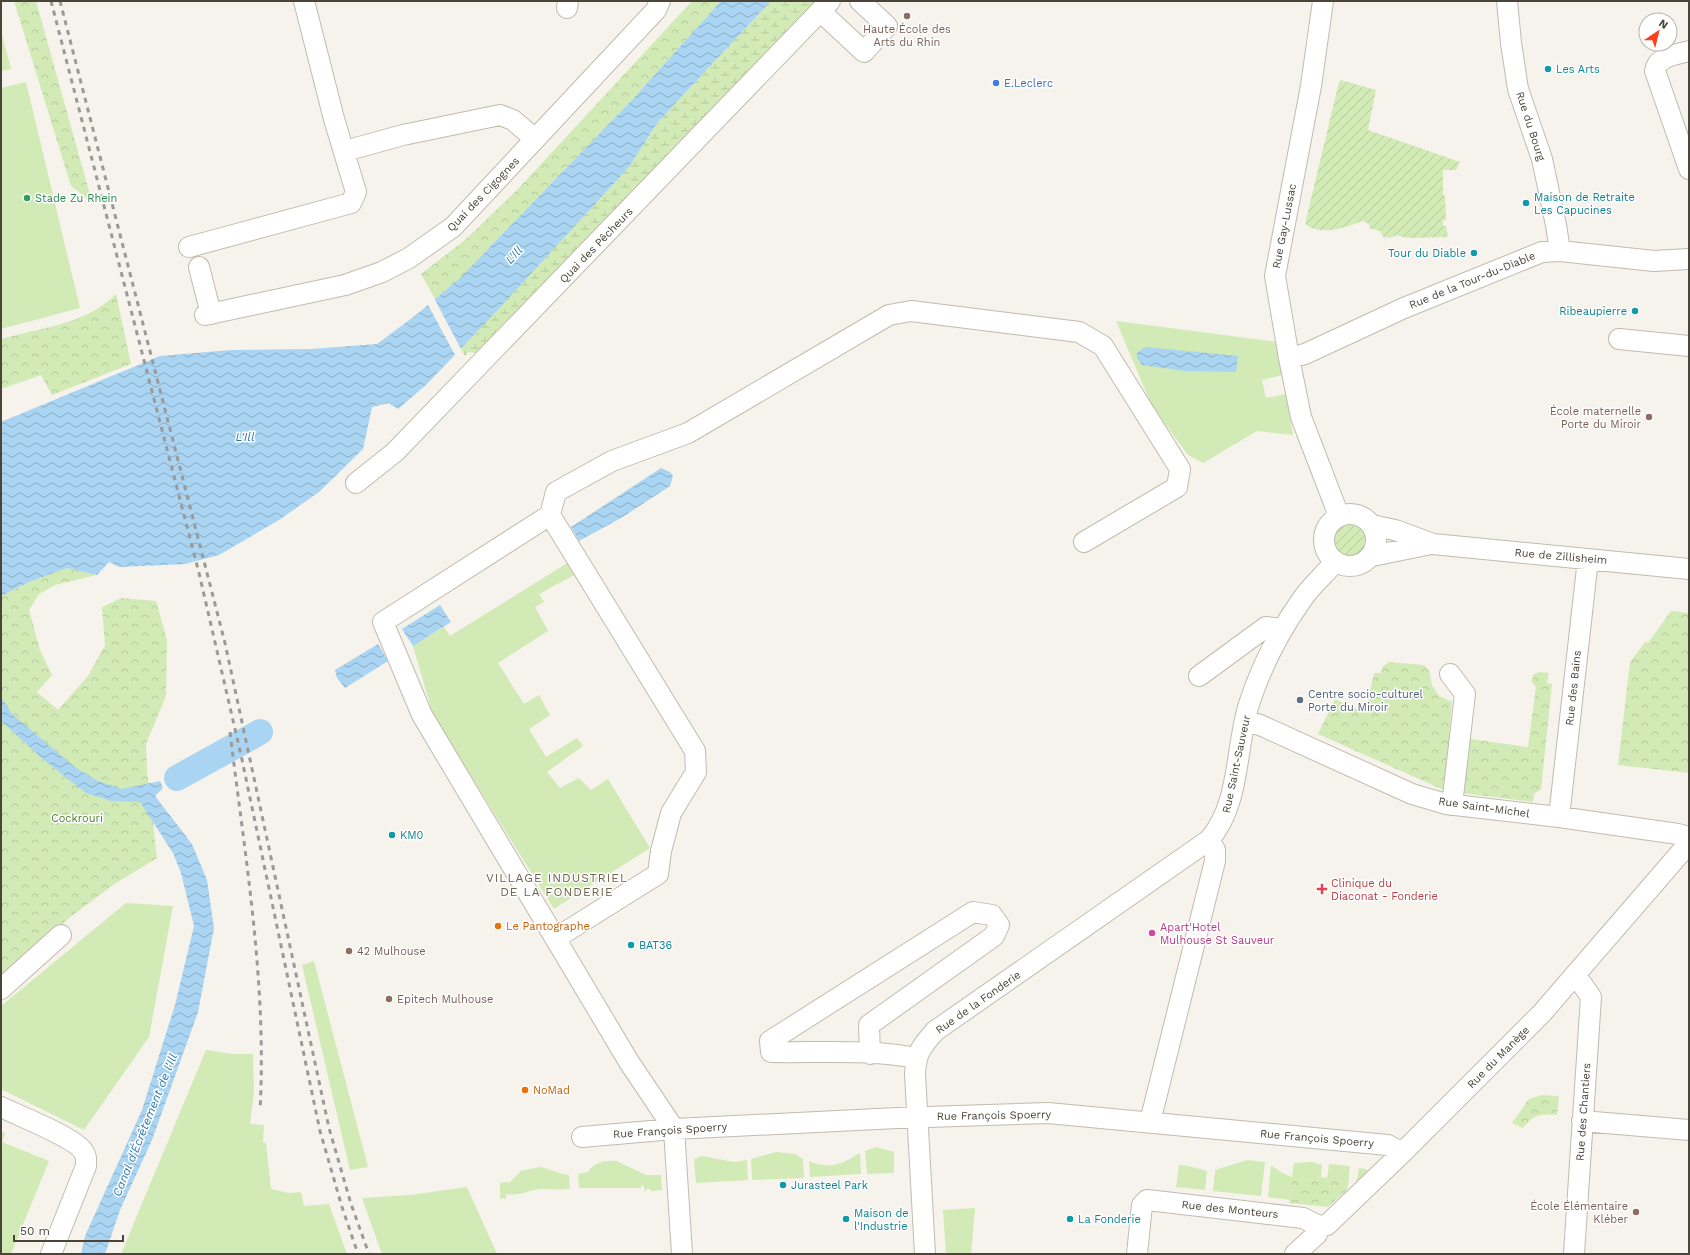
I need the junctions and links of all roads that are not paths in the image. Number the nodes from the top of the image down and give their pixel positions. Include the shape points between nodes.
1 (304, 1) edge
2 (660, 1) edge
3 (860, 1) edge
4 (1323, 1) edge
5 (1507, 1) edge
6 (825, 6) edge
7 (1689, 51) edge
8 (536, 139) junction
9 (345, 150) junction
10 (1689, 169) edge
11 (189, 247) dead end
12 (1560, 251) junction
13 (1689, 259) edge
14 (199, 267) dead end
15 (1619, 339) dead end
16 (1689, 346) edge
17 (1289, 358) junction
18 (356, 483) dead end
19 (550, 515) junction
20 (1339, 516) junction
21 (1372, 525) junction
22 (1084, 542) dead end
23 (1433, 544) junction
24 (1372, 556) junction
25 (1588, 559) junction
26 (1335, 562) junction
27 (1689, 569) edge
28 (1283, 629) junction
29 (1450, 674) dead end
30 (1199, 676) dead end
31 (1476, 699) dead end
32 (1244, 721) junction
33 (1458, 806) junction
34 (1559, 817) junction
35 (1689, 837) edge
36 (1209, 840) junction
37 (1689, 843) edge
38 (61, 935) dead end
39 (556, 938) junction
40 (1574, 977) junction
41 (1, 989) edge
42 (870, 1054) junction
43 (916, 1058) junction
44 (1, 1107) edge
45 (917, 1117) junction
46 (1582, 1121) junction
47 (1150, 1122) junction
48 (674, 1129) junction
49 (1689, 1130) edge
50 (582, 1137) dead end
51 (1402, 1153) junction
52 (1319, 1226) junction
53 (51, 1254) edge
54 (682, 1254) edge
55 (925, 1254) edge
56 (1137, 1254) edge
57 (1294, 1254) edge
58 (1574, 1254) edge

1 - 9 street via 334,119
2 - 8 street, Quai des Cigognes via 656,10
3 - 6 street via 887,26 864,52
4 - 17 street, Rue Gay-Lussac via 1311,86 1275,276
5 - 12 street, Rue du Bourg via 1510,43 1518,89 1542,159
6 - 18 street, Quai des Pêcheurs via 395,452
7 - 10 street via 1662,59 1655,65 1654,71
8 - 9 street via 513,120 500,115
8 - 14 street, Quai des Cigognes via 453,227 409,258 382,272 346,285 208,315
9 - 11 street via 356,192 351,203
12 - 13 street, Rue de la Tour-du-Diable via 1654,261
12 - 17 street, Rue de la Tour-du-Diable via 1551,250 1531,255 1404,308 1305,354
15 - 16 street
17 - 20 street, Rue Gay-Lussac via 1301,417
19 - 22 street via 556,492 612,461 688,433 889,315 911,311 1079,332 1103,346 1180,469 1177,487
19 - 39 street via 695,751 696,765 696,772 671,813 658,874
19 - 39 street via 383,622 422,715
20 - 21 street via 1357,514 1366,518
20 - 26 street via 1328,525 1324,538 1324,547
21 - 23 street, Rue de Zillisheim via 1395,530
21 - 24 street via 1377,540
23 - 24 street, Rue de Zillisheim
23 - 25 street, Rue de Zillisheim
24 - 26 street via 1355,566 1344,566
25 - 27 street, Rue de Zillisheim
25 - 34 street, Rue des Bains
26 - 28 street, Rue Saint-Sauveur via 1303,597
28 - 30 street via 1266,627
28 - 32 street, Rue Saint-Sauveur via 1258,680
29 - 33 street via 1465,694
31 - 33 street
32 - 33 street, Rue Saint-Michel via 1260,725 1412,794
32 - 36 street, Rue Saint-Sauveur via 1226,813 1218,830
33 - 34 street, Rue Saint-Michel
34 - 35 street, Rue Saint-Michel
36 - 43 street, Rue de la Fonderie via 936,1031 921,1047
36 - 47 street via 1215,850 1215,861
37 - 40 street, Rue du Manège
38 - 41 street
39 - 48 street via 629,1062
40 - 46 street, Rue des Chantiers via 1591,997
40 - 51 street, Rue du Manège via 1542,1013
42 - 42 street via 771,1052 770,1041 973,912 992,915 998,924 994,936 869,1026
42 - 43 street via 892,1053
43 - 45 street, Rue de la Fonderie
44 - 53 street via 70,1140 86,1157 86,1166
45 - 47 street, Rue François Spoerry via 1048,1113
45 - 48 street, Rue François Spoerry
45 - 55 street, Rue de la Fonderie
46 - 49 street
46 - 58 street, Rue des Chantiers
47 - 51 street, Rue François Spoerry via 1388,1145
48 - 50 street, Rue François Spoerry
48 - 54 street
51 - 52 street, Rue du Manège via 1327,1225
52 - 56 street, Rue des Monteurs via 1303,1218 1150,1200 1142,1205
52 - 57 street, Rue du Manège via 1317,1234

